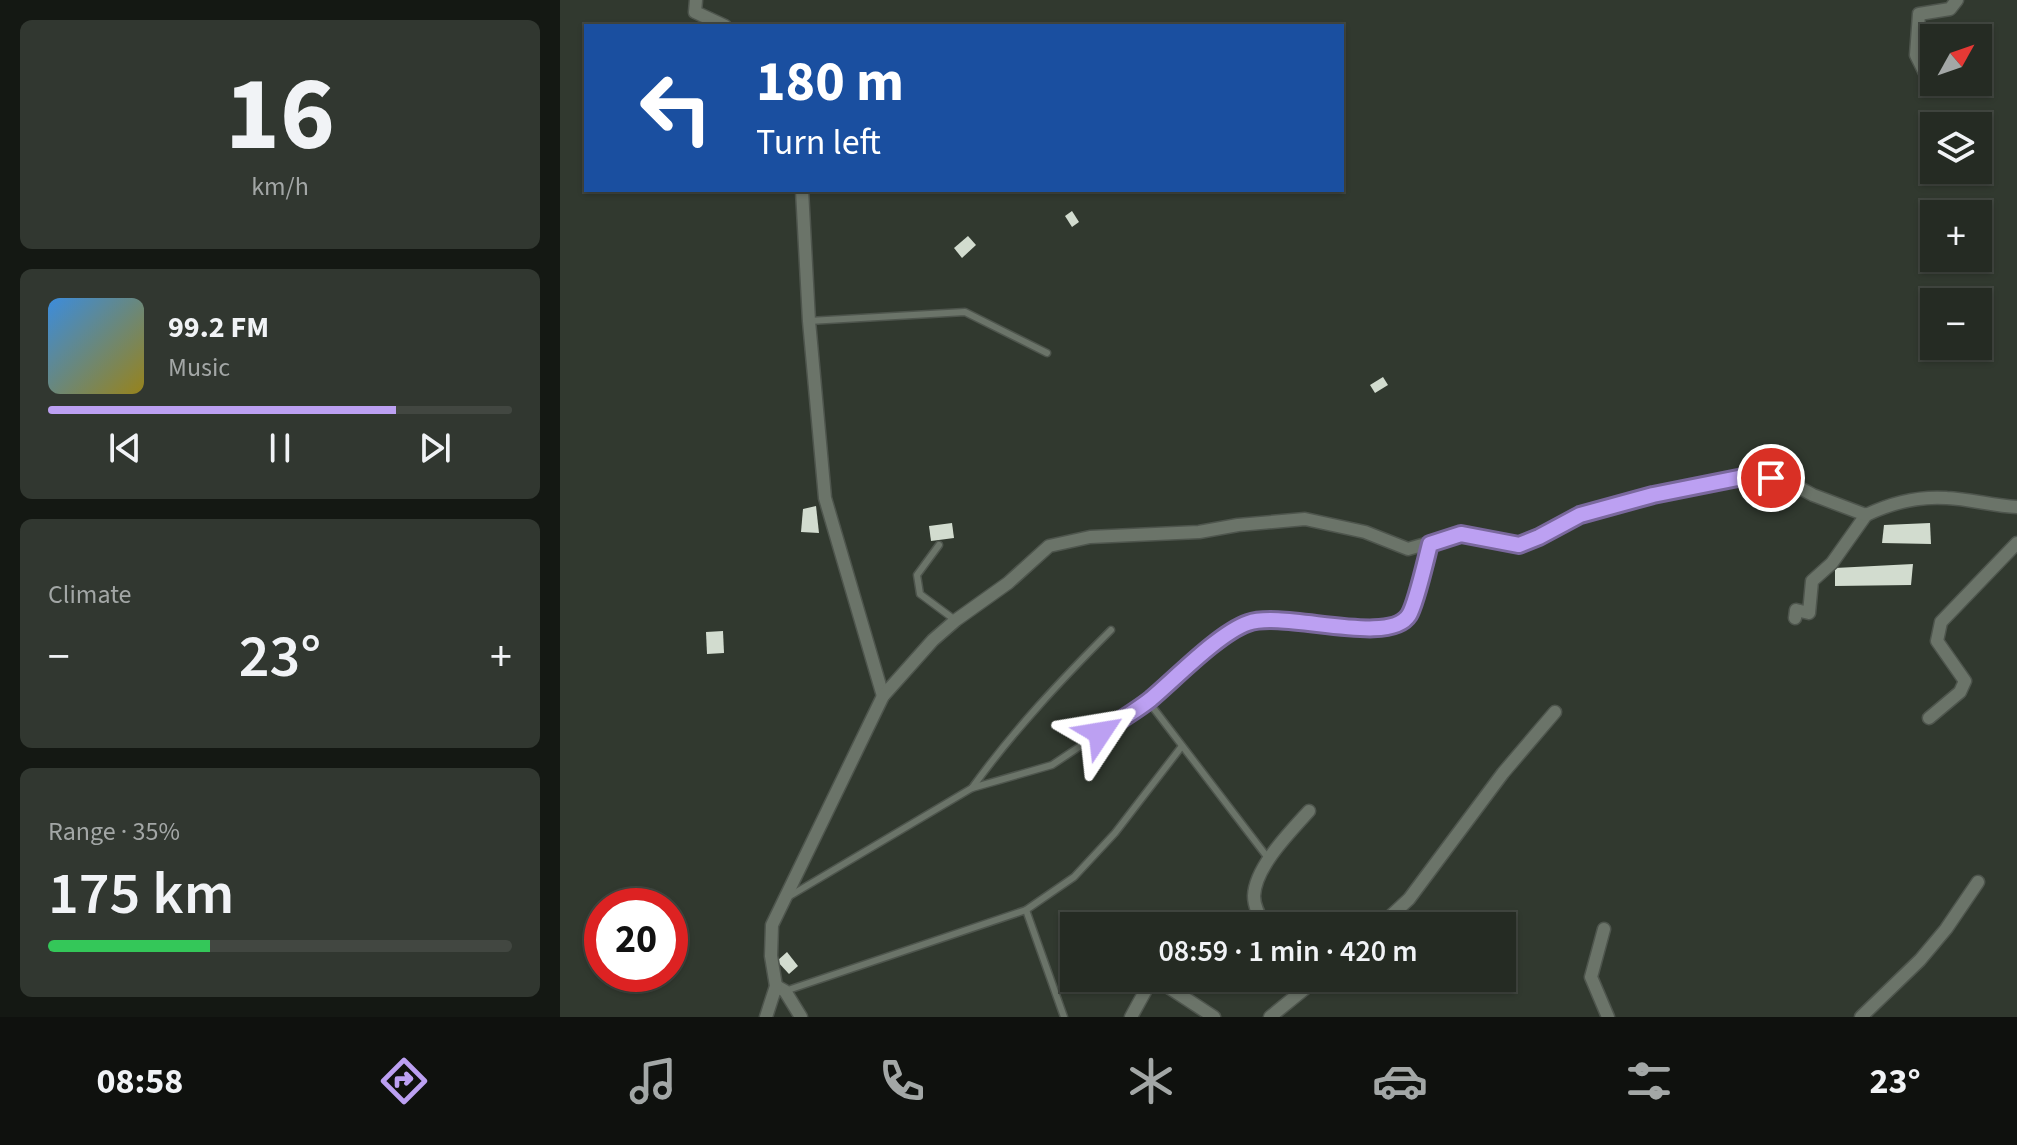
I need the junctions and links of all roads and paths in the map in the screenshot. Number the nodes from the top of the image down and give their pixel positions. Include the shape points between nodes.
1 (696, 0) edge
2 (1957, 0) edge
3 (721, 24) edge
4 (1920, 63) edge
5 (802, 192) edge
6 (809, 321) junction
7 (1047, 353) dead end
8 (2017, 507) edge
9 (1866, 515) junction
10 (2017, 543) edge
11 (1430, 544) junction
12 (939, 545) dead end
13 (1795, 618) dead end
14 (956, 620) junction
15 (1111, 630) dead end
16 (883, 696) junction
17 (1148, 701) junction
18 (1555, 712) dead end
19 (1929, 718) dead end
20 (1182, 746) junction
21 (972, 788) junction
22 (1309, 811) dead end
23 (1268, 858) junction
24 (1978, 882) dead end
25 (785, 899) junction
26 (1026, 910) junction
27 (1258, 912) edge
28 (1395, 912) edge
29 (1604, 929) dead end
30 (781, 988) junction
31 (1298, 992) edge
32 (766, 1017) edge
33 (801, 1017) edge
34 (1064, 1017) edge
35 (1131, 1017) edge
36 (1214, 1017) edge
37 (1270, 1017) edge
38 (1608, 1017) edge
39 (1861, 1017) edge

1 - 3 street via 695,12
2 - 4 street via 1950,9 1919,14
5 - 6 street
6 - 7 lane via 965,312
6 - 16 street via 825,498
8 - 9 street via 1918,499
9 - 11 street via 1789,482 1753,475 1580,515 1519,545 1461,534
9 - 13 street via 1832,563 1812,581 1809,613 1796,610
10 - 19 street via 1941,622 1937,641 1965,681 1960,692
11 - 14 street via 1408,549 1365,532 1305,519 1199,532 1090,537 1049,546
11 - 17 lane via 1409,615 1397,624 1366,629 1272,619 1247,623
12 - 14 lane via 917,575 920,594
14 - 16 street
15 - 21 lane via 1027,718
16 - 25 street
17 - 20 lane
17 - 21 lane via 1052,765
18 - 28 street
20 - 23 lane
20 - 26 lane via 1074,877
21 - 25 lane
22 - 23 street
23 - 27 street via 1254,895
24 - 39 street via 1929,950
25 - 30 street via 772,925 771,956
26 - 30 lane
26 - 34 lane
29 - 38 street via 1591,977
30 - 32 street
30 - 33 street
31 - 37 street
35 - 36 street via 1148,986 1162,983

